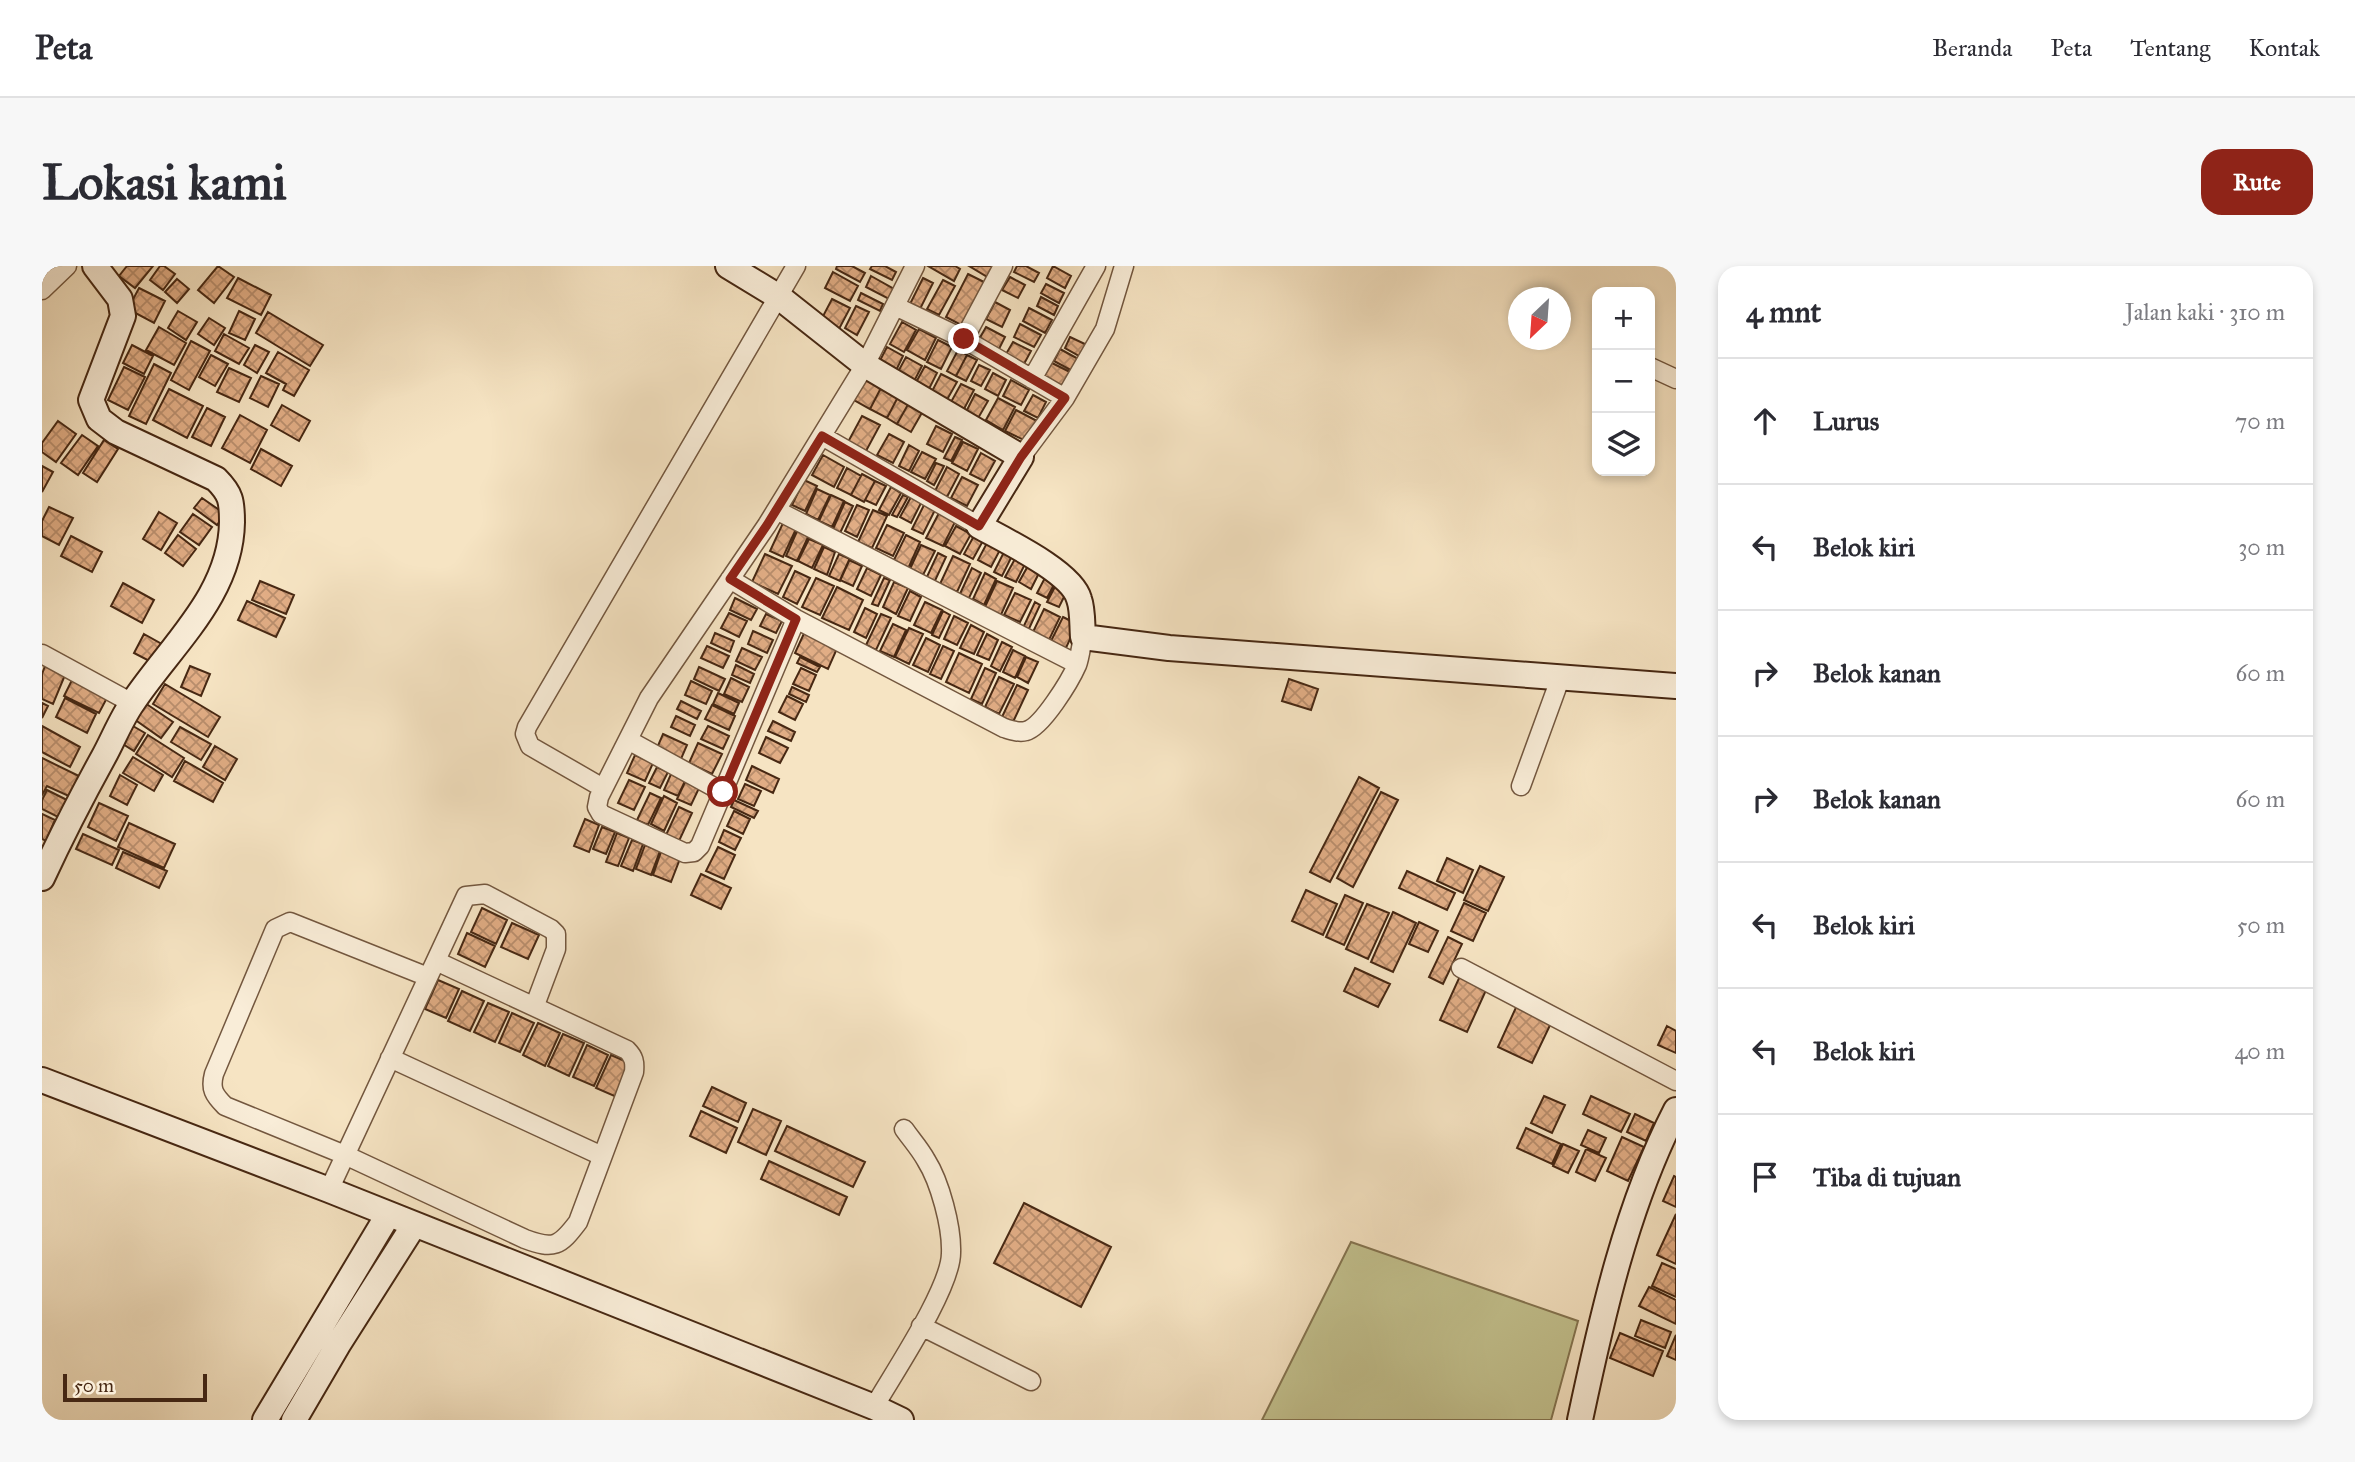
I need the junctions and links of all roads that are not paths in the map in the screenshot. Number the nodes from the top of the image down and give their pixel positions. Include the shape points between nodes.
1 (67, 266) edge
2 (95, 266) edge
3 (728, 266) edge
4 (796, 266) edge
5 (915, 266) edge
6 (1003, 266) edge
7 (1096, 266) edge
8 (1124, 266) edge
9 (42, 290) edge
10 (779, 297) junction
11 (895, 306) junction
12 (964, 339) junction
13 (865, 365) junction
14 (1655, 369) edge
15 (1032, 379) junction
16 (1676, 379) edge
17 (1065, 398) junction
18 (822, 436) junction
19 (1021, 457) junction
20 (776, 510) junction
21 (979, 526) junction
22 (730, 579) junction
23 (796, 619) junction
24 (1083, 637) junction
25 (42, 654) edge
26 (1077, 664) junction
27 (1560, 679) junction
28 (1676, 686) edge
29 (132, 703) junction
30 (628, 740) junction
31 (1521, 786) dead end
32 (603, 788) junction
33 (723, 792) junction
34 (42, 878) edge
35 (1461, 968) dead end
36 (432, 969) junction
37 (535, 1005) junction
38 (390, 1058) junction
39 (42, 1080) edge
40 (1676, 1081) edge
41 (1676, 1110) edge
42 (904, 1129) dead end
43 (345, 1155) junction
44 (602, 1156) junction
45 (329, 1190) junction
46 (388, 1215) junction
47 (414, 1225) junction
48 (921, 1326) junction
49 (1031, 1381) dead end
50 (874, 1407) junction
51 (265, 1420) edge
52 (294, 1420) edge
53 (901, 1420) edge
54 (1580, 1420) edge

1 - 9 street
2 - 29 street via 120,299 123,316 91,400 99,419 116,432 216,479 228,491 232,505 232,542 220,580 190,628
3 - 10 street
4 - 10 street
5 - 11 street
6 - 12 street
7 - 15 street
8 - 17 street via 1105,329
10 - 13 street
10 - 32 street via 527,727 530,746
11 - 12 street
11 - 13 street
12 - 15 street
13 - 18 street
13 - 19 street
14 - 16 street
15 - 17 street
17 - 19 street
18 - 20 street
18 - 21 street
19 - 21 street
20 - 22 street
20 - 26 street
21 - 24 street via 1058,571 1071,584 1079,598
22 - 23 street
22 - 30 street via 649,698
23 - 26 street via 1004,728 1020,732 1040,723
23 - 33 street
24 - 26 street
24 - 27 street
25 - 29 street
27 - 28 street
27 - 31 street
29 - 34 street
30 - 32 street
30 - 33 street
32 - 33 street via 597,807 601,814 685,853 700,846
35 - 40 street
36 - 37 street
36 - 37 street via 466,896 485,894 556,933 556,948
36 - 38 street
36 - 43 street via 289,922 275,929 211,1087 225,1106
37 - 44 street via 633,1055 634,1072
38 - 43 street
38 - 44 street
39 - 45 street
41 - 54 street via 1656,1153 1602,1314
42 - 48 street via 928,1162 939,1188 952,1255 945,1280
43 - 44 street via 544,1246 561,1241 578,1222
43 - 45 street
45 - 46 street
46 - 47 street
46 - 51 street
47 - 50 street
47 - 52 street
48 - 49 street
48 - 50 street
50 - 53 street

